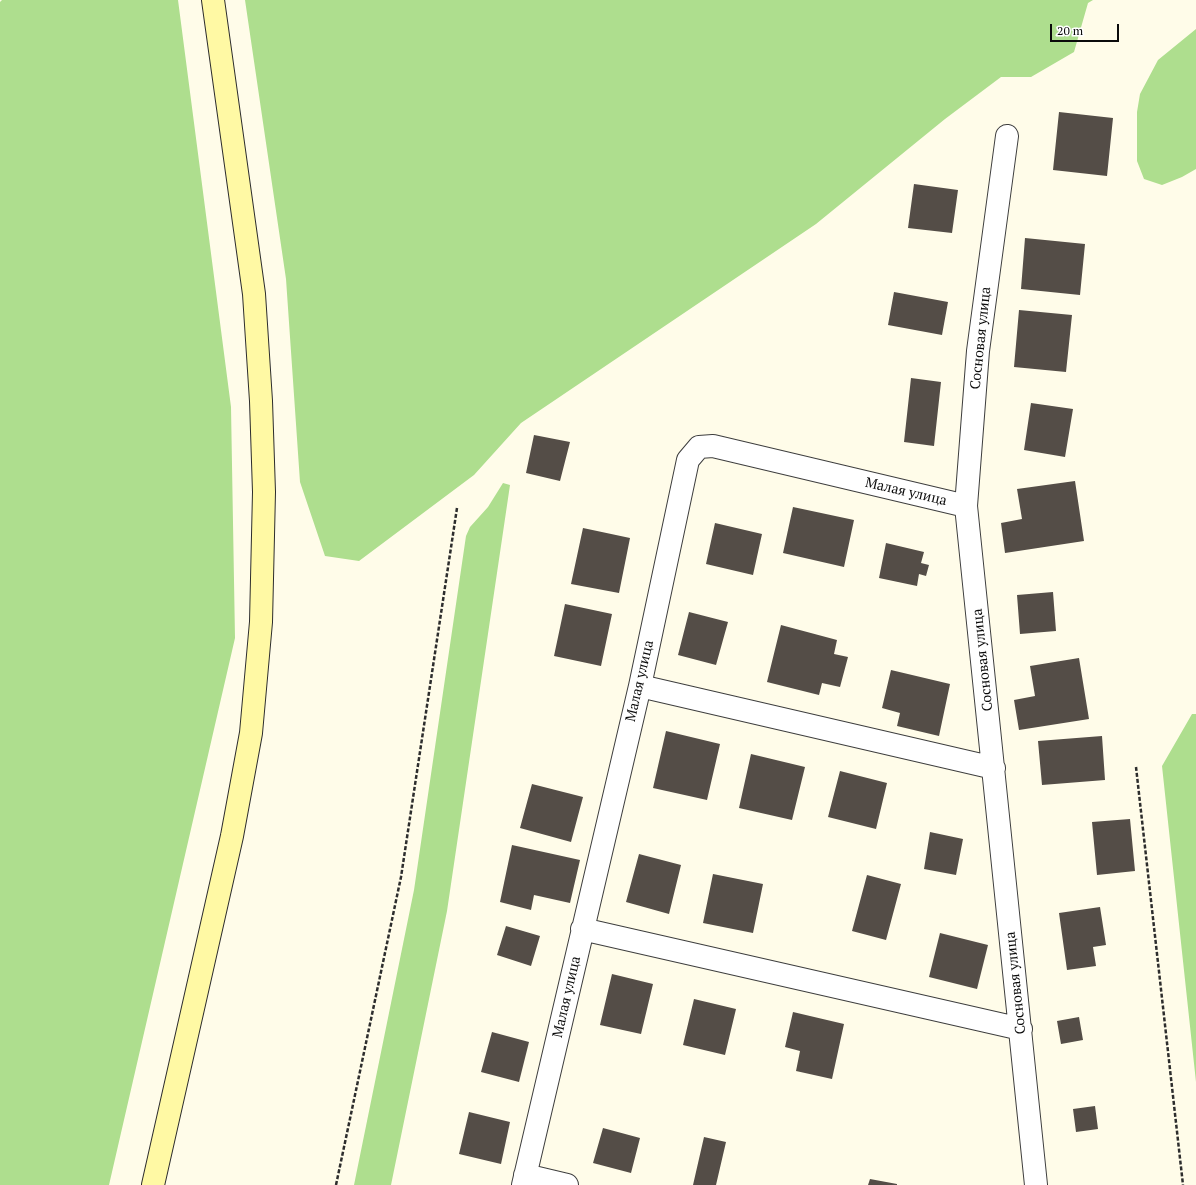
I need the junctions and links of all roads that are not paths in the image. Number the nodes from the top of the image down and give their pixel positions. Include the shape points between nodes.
1 (213, 0) edge
2 (1007, 136) dead end
3 (966, 506) junction
4 (640, 686) junction
5 (994, 768) junction
6 (582, 929) junction
7 (1021, 1029) junction
8 (524, 1180) edge
9 (153, 1185) edge
10 (567, 1185) edge
11 (1036, 1185) edge

1 - 9 main road via 254,301 264,492 261,622 251,733 232,836
2 - 3 street, Сосновая улица via 978,351
3 - 4 street, Малая улица via 713,446 698,447 688,460
3 - 5 street, Сосновая улица
4 - 5 street
4 - 6 street, Малая улица
5 - 7 street, Сосновая улица
6 - 7 street
6 - 8 street, Малая улица
7 - 11 street, Сосновая улица
8 - 10 street

